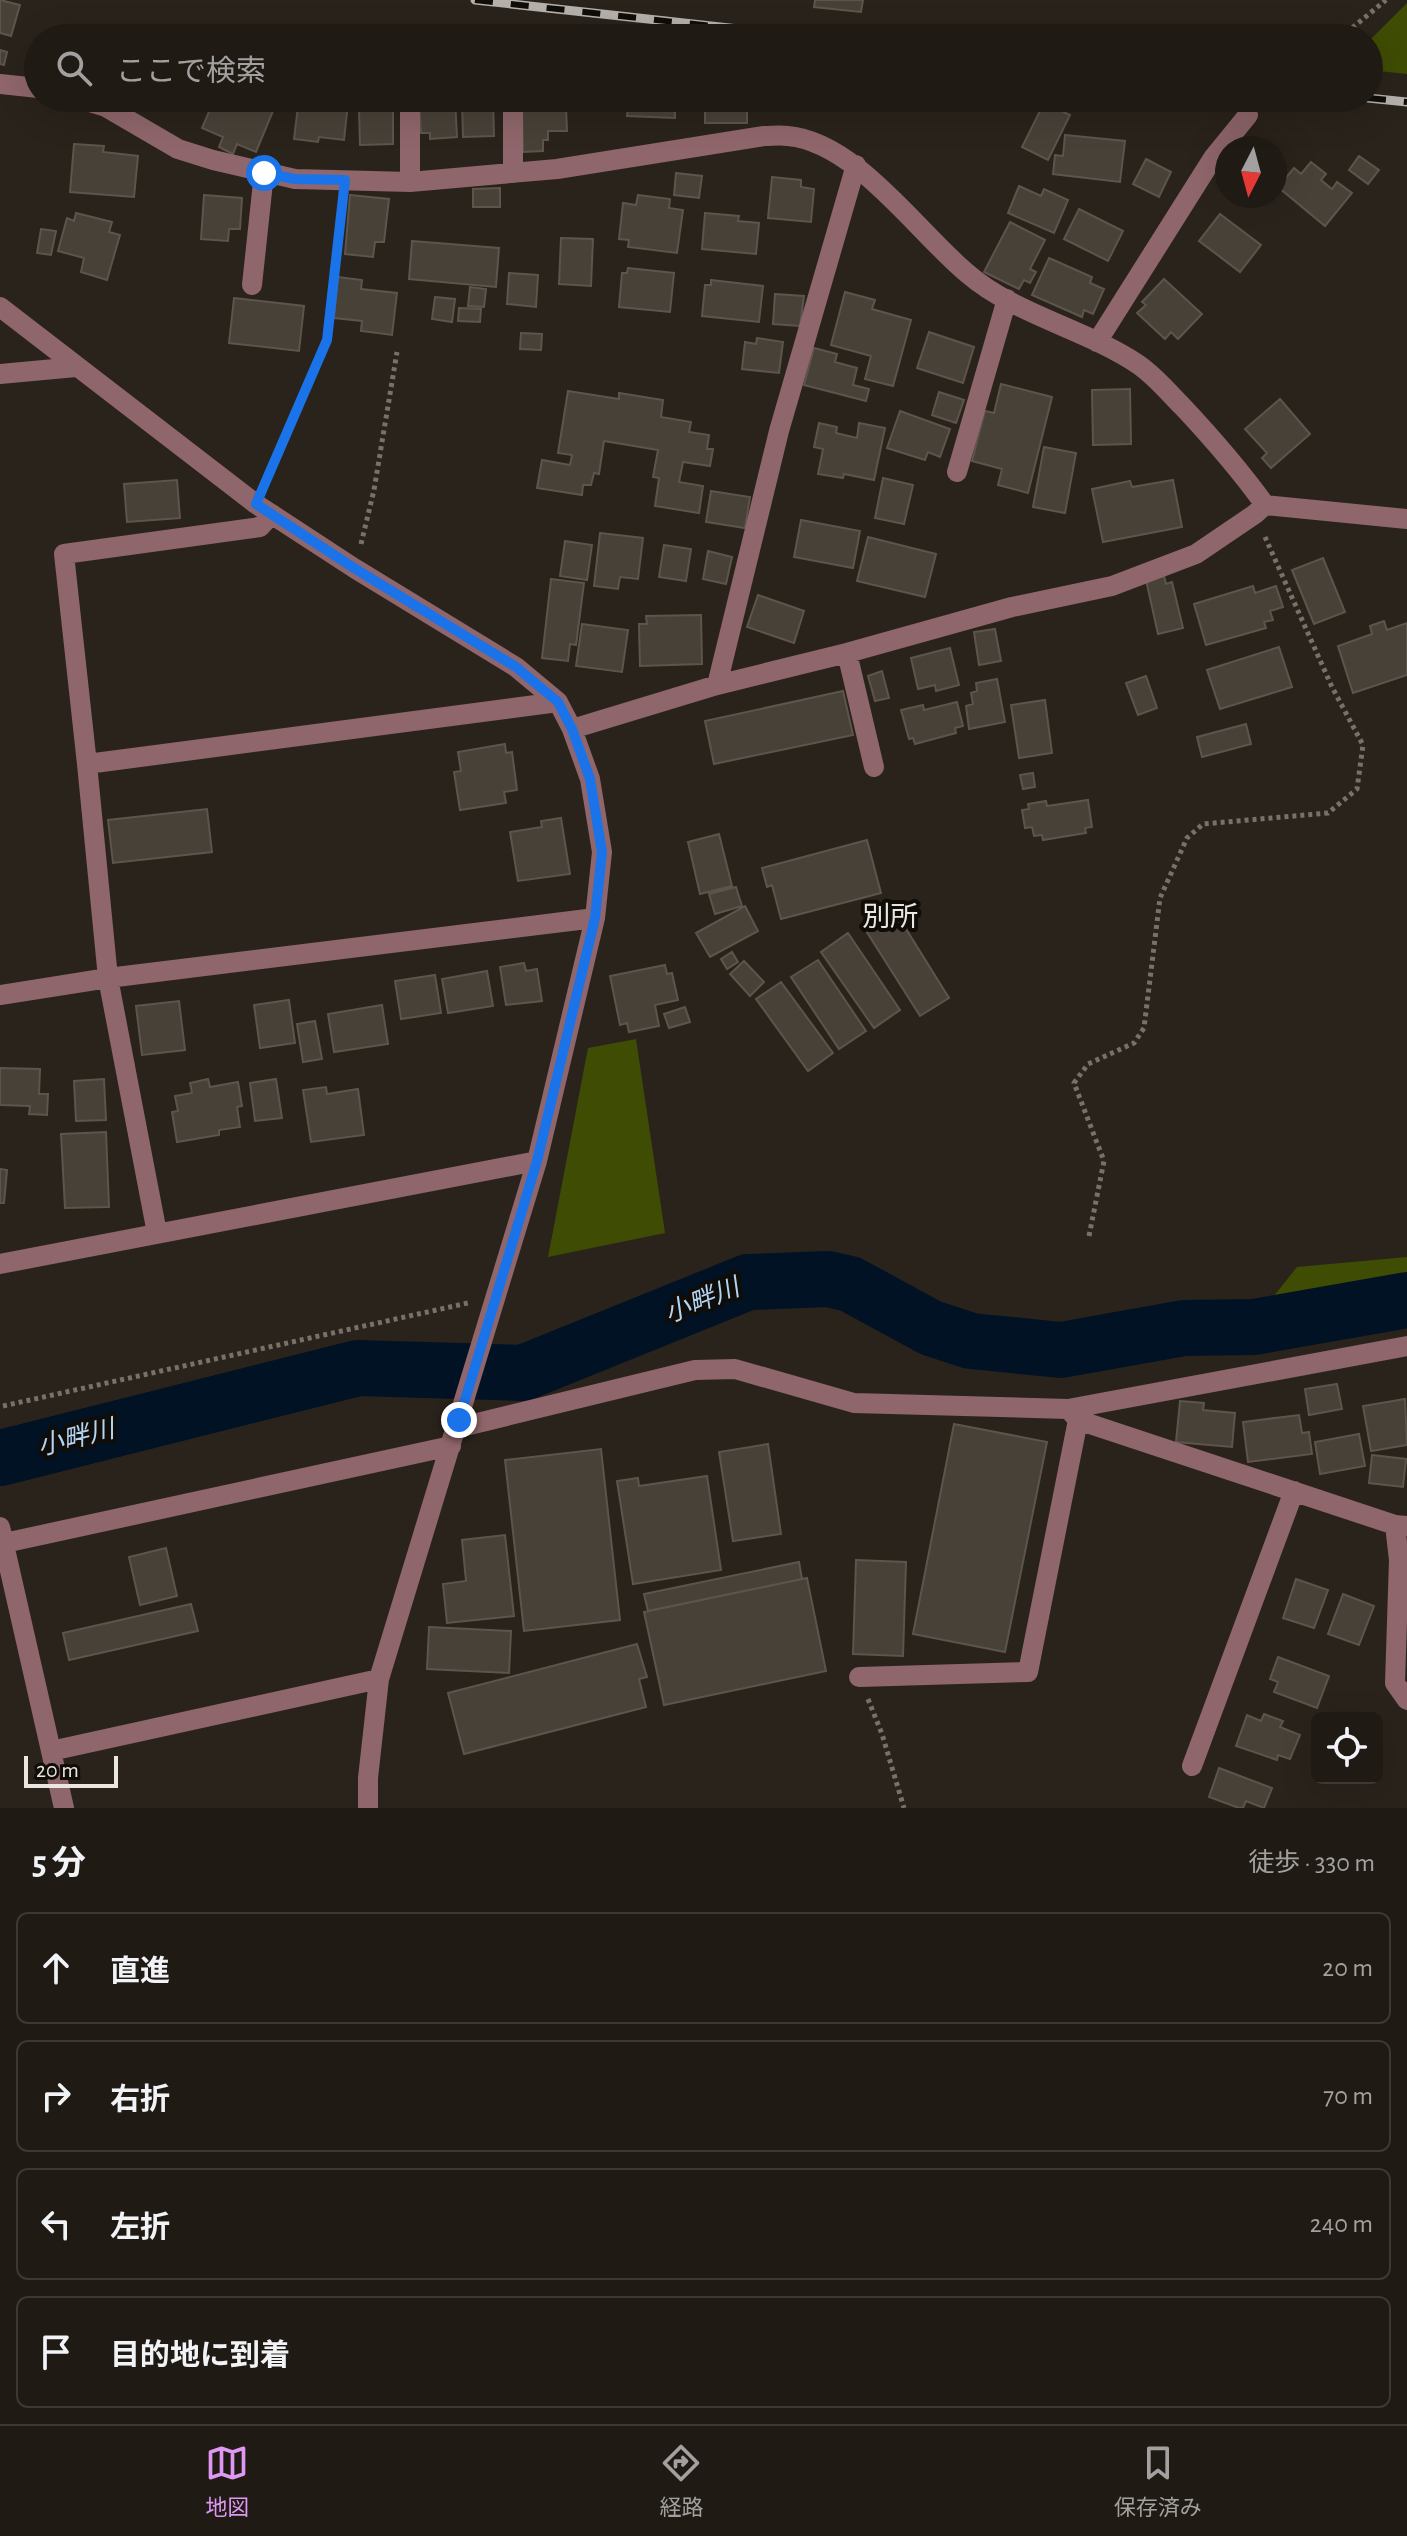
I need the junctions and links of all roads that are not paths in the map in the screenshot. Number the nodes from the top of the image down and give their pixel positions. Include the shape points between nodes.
1 (0, 84) edge
2 (24, 87) edge
3 (115, 112) edge
4 (410, 112) edge
5 (513, 112) edge
6 (1248, 115) dead end
7 (856, 165) junction
8 (264, 173) junction
9 (513, 173) junction
10 (410, 182) junction
11 (252, 285) dead end
12 (1007, 299) junction
13 (0, 307) edge
14 (1097, 342) junction
15 (76, 367) junction
16 (0, 374) edge
17 (957, 472) dead end
18 (264, 509) junction
19 (1260, 510) junction
20 (1407, 519) edge
21 (847, 653) junction
22 (717, 685) junction
23 (558, 702) junction
24 (572, 729) junction
25 (87, 764) junction
26 (874, 767) dead end
27 (595, 918) junction
28 (108, 978) junction
29 (0, 995) edge
30 (537, 1161) junction
31 (157, 1233) junction
32 (0, 1264) edge
33 (1407, 1346) edge
34 (1073, 1414) junction
35 (456, 1432) junction
36 (1294, 1491) junction
37 (1401, 1526) edge
38 (1, 1538) edge
39 (859, 1677) road end
40 (379, 1679) junction
41 (1407, 1700) edge
42 (51, 1751) junction
43 (1192, 1766) dead end
44 (64, 1808) edge
45 (368, 1808) edge

1 - 2 street
3 - 8 street via 178,149
4 - 10 street
5 - 9 street
6 - 14 street via 1213,158
7 - 9 street via 815,143 764,136
7 - 12 street via 968,275
7 - 22 street via 779,431
8 - 10 street via 295,179
8 - 11 street
9 - 10 street
12 - 14 street
12 - 17 street
13 - 15 street
14 - 19 street via 1162,385 1241,472
15 - 16 street
15 - 18 street
18 - 23 street via 516,667
18 - 25 street via 260,527 64,554
19 - 20 street
19 - 21 street via 1196,554 1112,586 1012,607
21 - 22 street
21 - 26 street
22 - 24 street
23 - 24 street
23 - 25 street
24 - 27 street via 590,779 602,852
25 - 28 street
27 - 28 street
27 - 30 street
28 - 29 street
28 - 31 street
30 - 31 street
30 - 35 street
31 - 32 street
33 - 34 street
34 - 35 street via 854,1403 735,1369 695,1370
34 - 36 street
34 - 39 street via 1028,1672
35 - 38 street
35 - 40 street
36 - 37 street
36 - 43 street
37 - 41 street via 1395,1683
38 - 42 street
40 - 42 street
40 - 45 street
42 - 44 street

